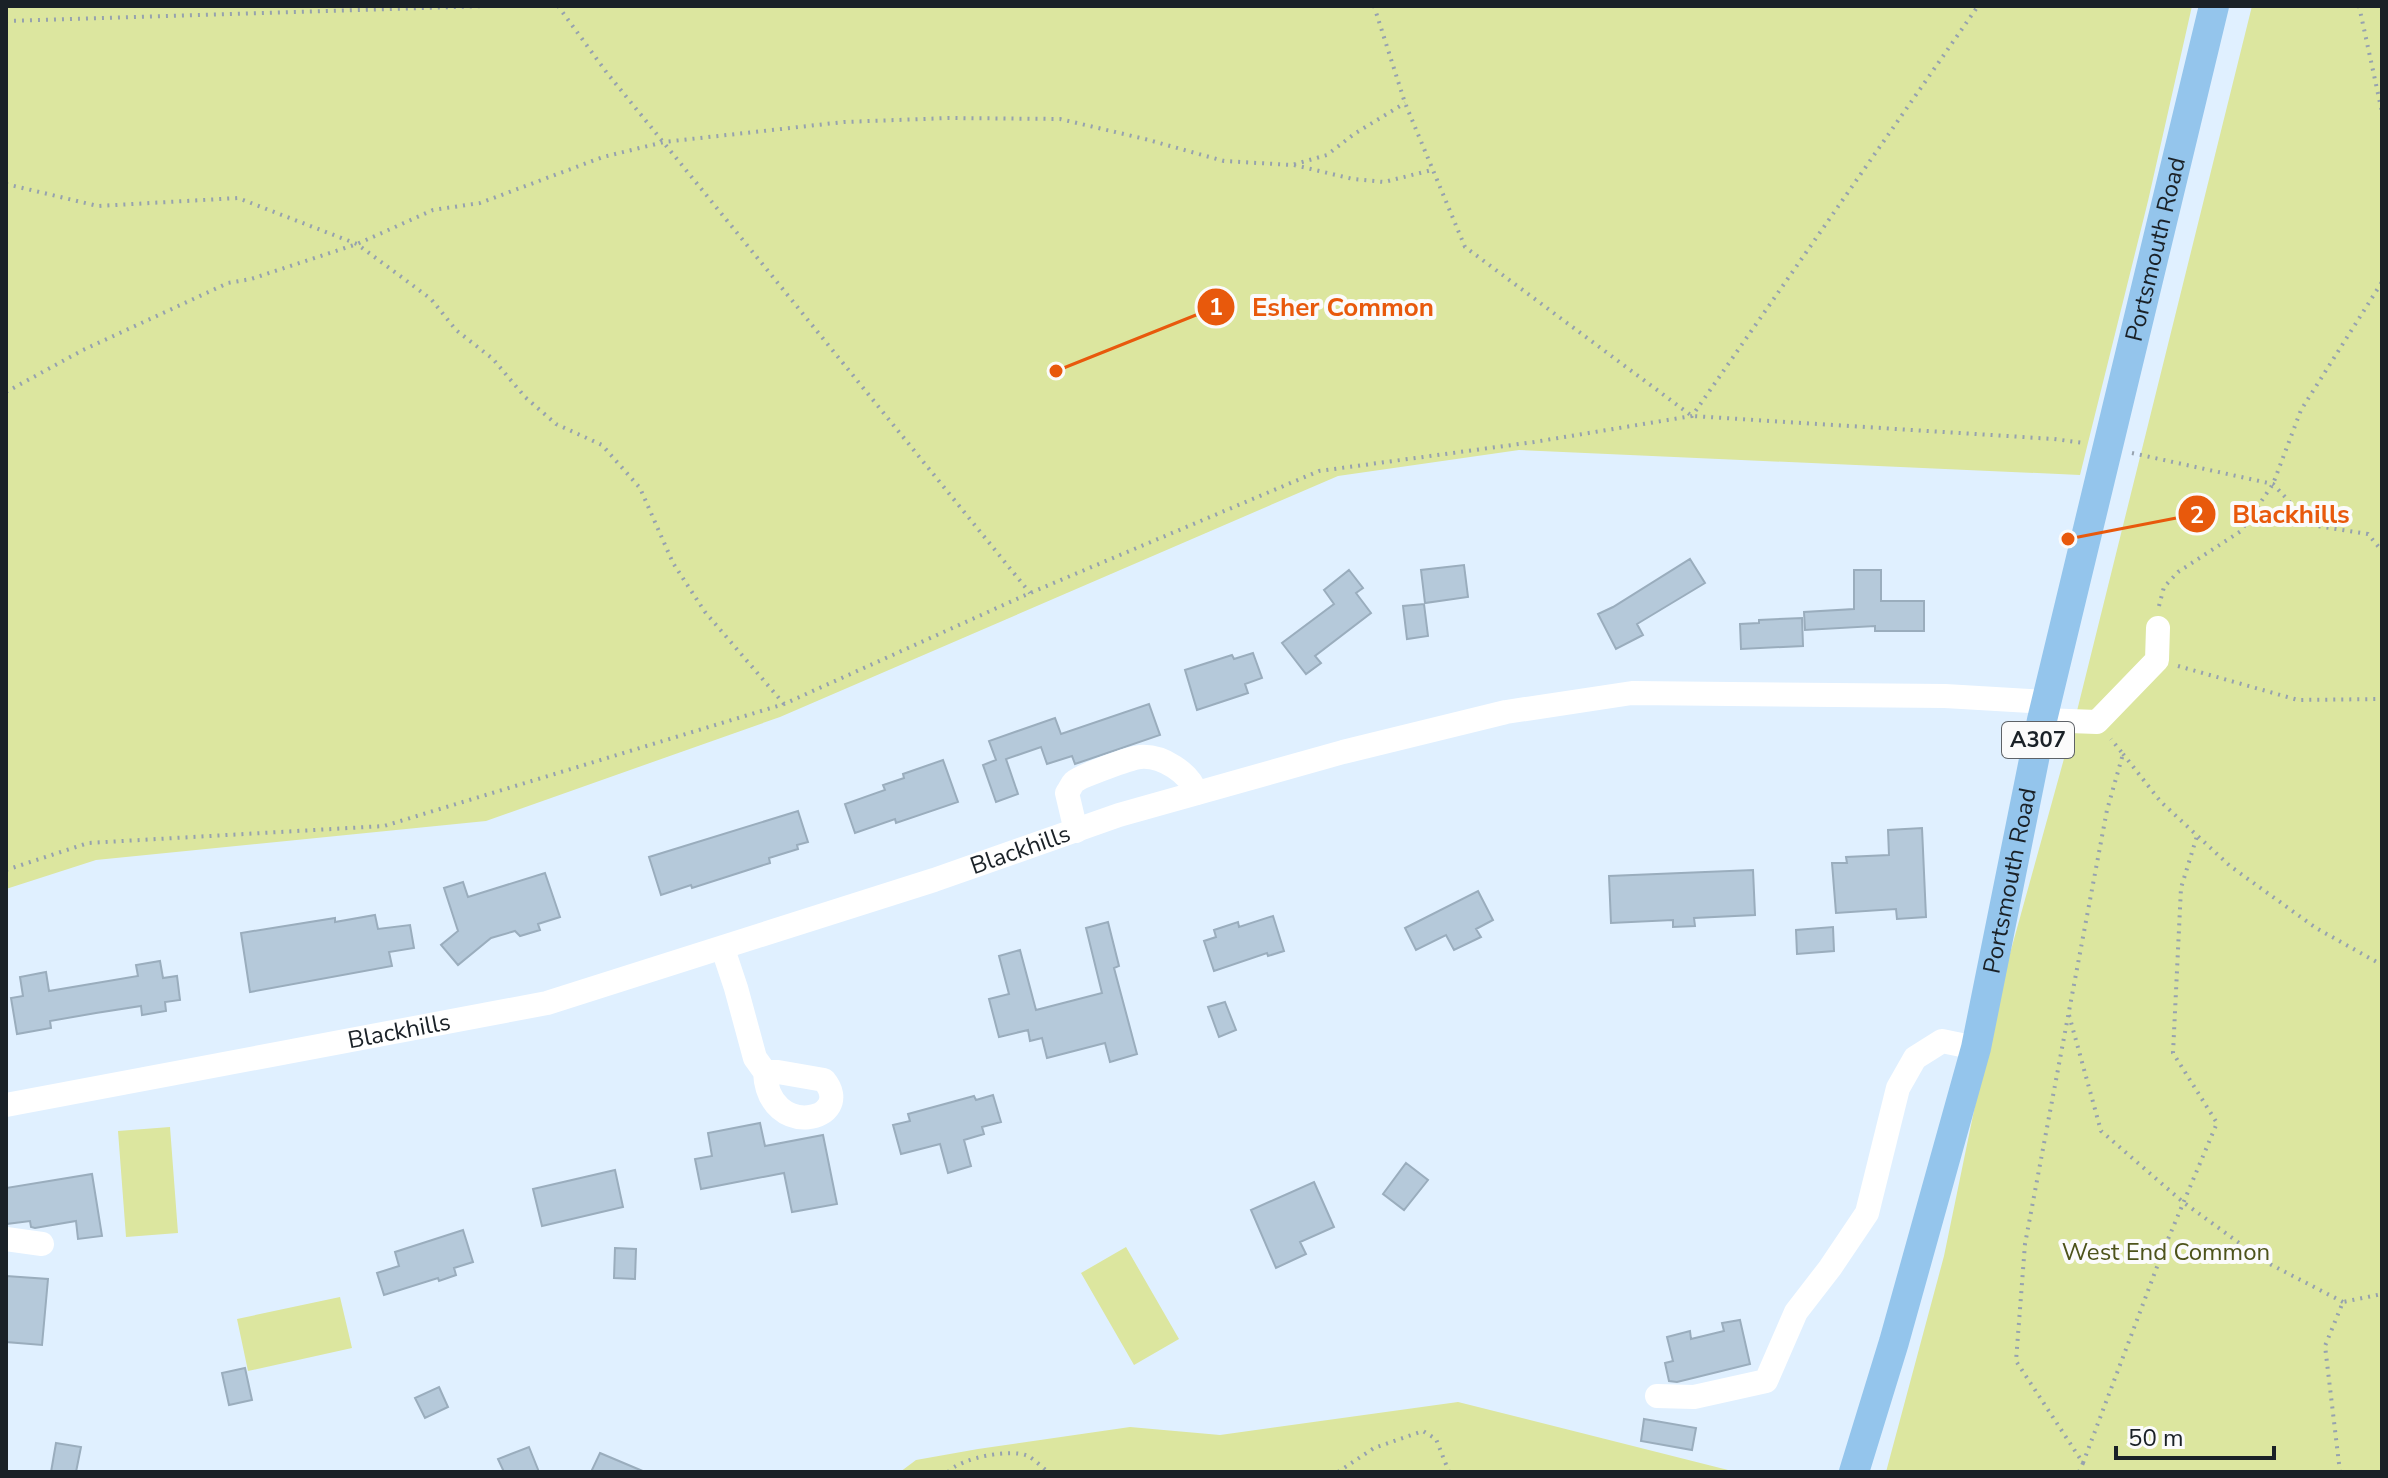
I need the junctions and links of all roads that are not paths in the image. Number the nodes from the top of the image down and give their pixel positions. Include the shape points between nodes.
1 (2214, 6) edge
2 (2158, 628) road end
3 (2044, 711) junction
4 (1196, 793) junction
5 (1076, 831) junction
6 (723, 949) junction
7 (1976, 1048) junction
8 (765, 1072) dead end
9 (6, 1105) edge
10 (6, 1239) edge
11 (42, 1244) dead end
12 (1657, 1396) dead end
13 (1854, 1472) edge

1 - 3 main road, Portsmouth Road / A307
2 - 3 street, Blackhills via 2157,660 2097,722
3 - 4 street, Blackhills via 1945,696 1632,693 1454,724
3 - 7 main road, Portsmouth Road / A307
4 - 5 street, Blackhills
4 - 5 street via 1173,766 1140,757 1075,780 1067,793
5 - 6 street, Blackhills
6 - 8 street via 755,1058
6 - 9 street, Blackhills via 522,1009
7 - 12 street via 1942,1041 1915,1058 1898,1088 1867,1213 1796,1312 1766,1381 1694,1397
7 - 13 main road, Portsmouth Road / A307
10 - 11 street

